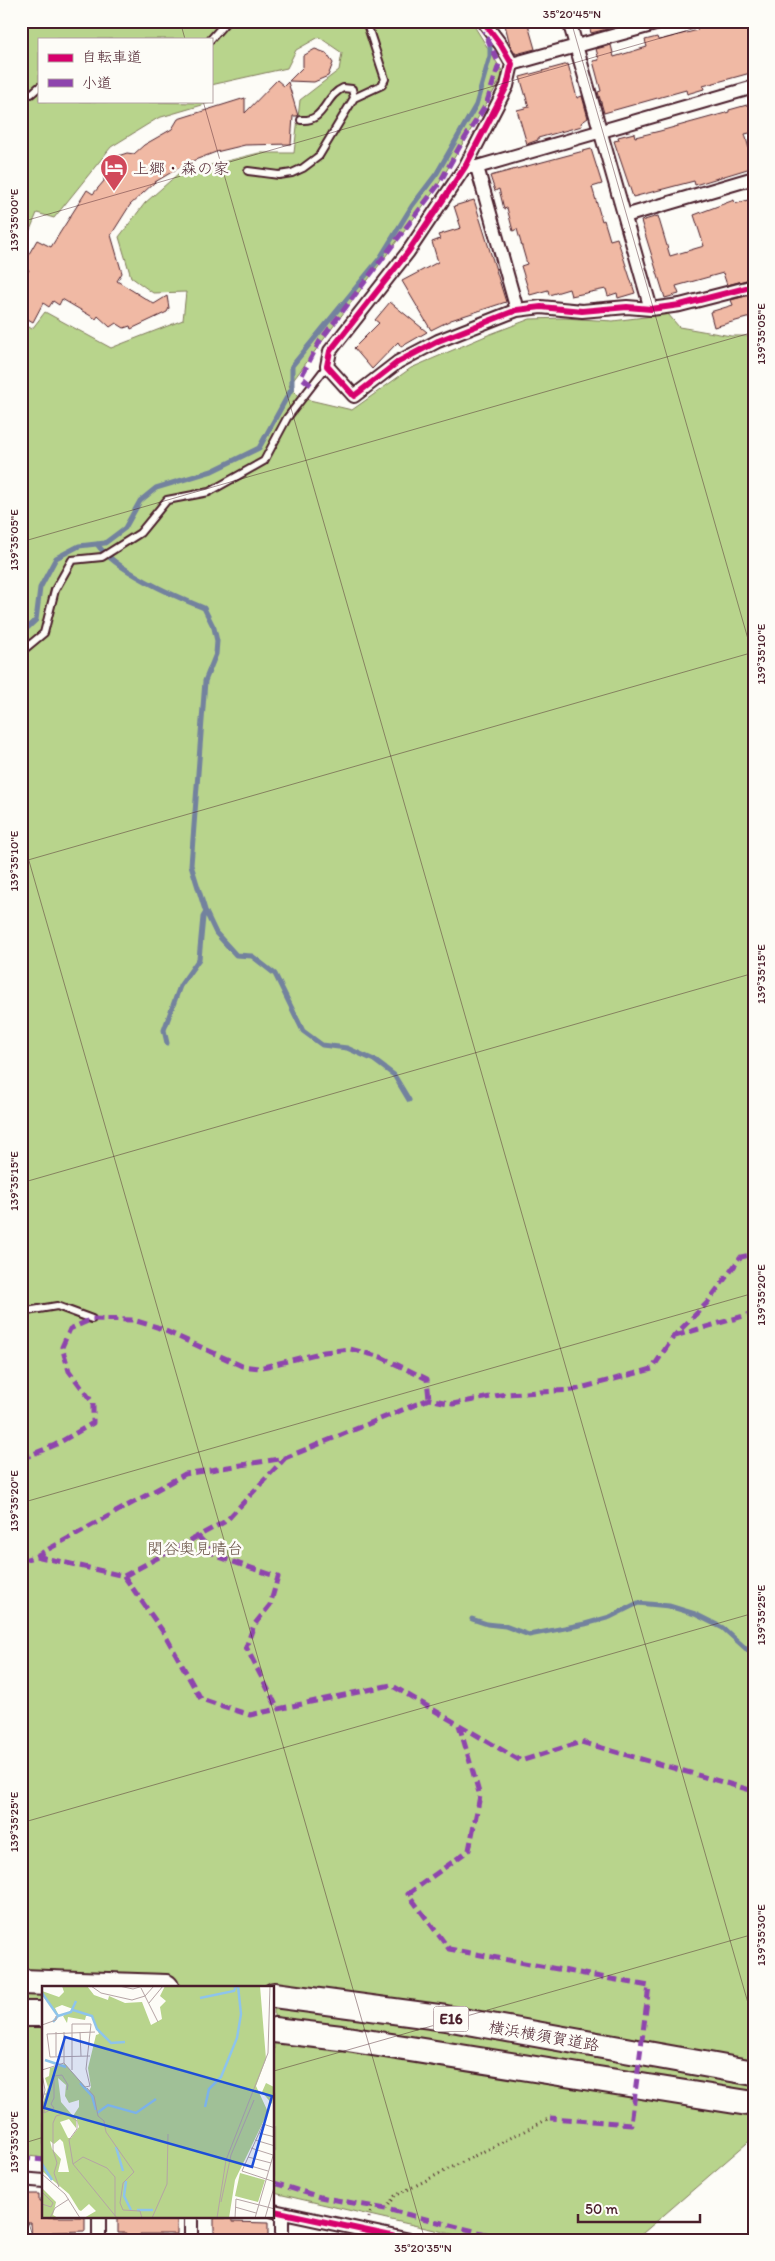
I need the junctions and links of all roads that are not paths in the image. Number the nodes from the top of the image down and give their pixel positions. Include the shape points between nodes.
1 (227, 21) edge
2 (366, 21) edge
3 (569, 21) edge
4 (666, 21) edge
5 (485, 24) edge
6 (212, 38) edge
7 (576, 48) junction
8 (512, 64) junction
9 (754, 86) edge
10 (21, 88) edge
11 (38, 88) edge
12 (354, 98) junction
13 (301, 120) dead end
14 (601, 132) junction
15 (471, 167) junction
16 (248, 171) dead end
17 (754, 178) edge
18 (625, 216) junction
19 (754, 286) edge
20 (651, 309) junction
21 (517, 310) junction
22 (326, 366) junction
23 (21, 652) edge
24 (21, 1312) edge
25 (92, 1319) dead end
26 (21, 1982) edge
27 (137, 1986) edge
28 (275, 1995) edge
29 (21, 2014) edge
30 (42, 2014) edge
31 (275, 2030) edge
32 (754, 2073) edge
33 (754, 2104) edge
34 (21, 2179) edge
35 (42, 2181) edge
36 (278, 2212) edge
37 (99, 2218) edge
38 (191, 2218) edge
39 (373, 2236) edge
40 (99, 2240) edge
41 (191, 2240) edge
42 (282, 2240) edge
43 (410, 2240) edge

1 - 6 lane
2 - 12 lane via 385,79 382,85
3 - 7 street
4 - 7 street
5 - 8 street
7 - 8 street
7 - 14 street
8 - 15 street via 507,86
9 - 14 street
10 - 11 lane via 31,94
12 - 13 lane via 352,89 343,88 328,98 315,118
12 - 16 lane via 319,156 303,168 278,175
14 - 15 street
14 - 18 street
15 - 21 street
15 - 22 street via 330,351
17 - 18 street
18 - 20 street
19 - 20 street
20 - 21 street via 627,307 582,311 541,307
21 - 22 street via 438,341 398,362 354,396
22 - 23 lane via 287,418 264,461 209,492 167,500 140,533 102,557 72,560 55,590 44,633
24 - 25 lane via 57,1306
26 - 27 highway
28 - 32 highway, 横浜横須賀道路 / E16 via 446,2018
29 - 30 highway
31 - 33 highway, 横浜横須賀道路 / E16
34 - 35 street
36 - 39 street
36 - 42 street
37 - 40 street
38 - 41 street
39 - 43 street

